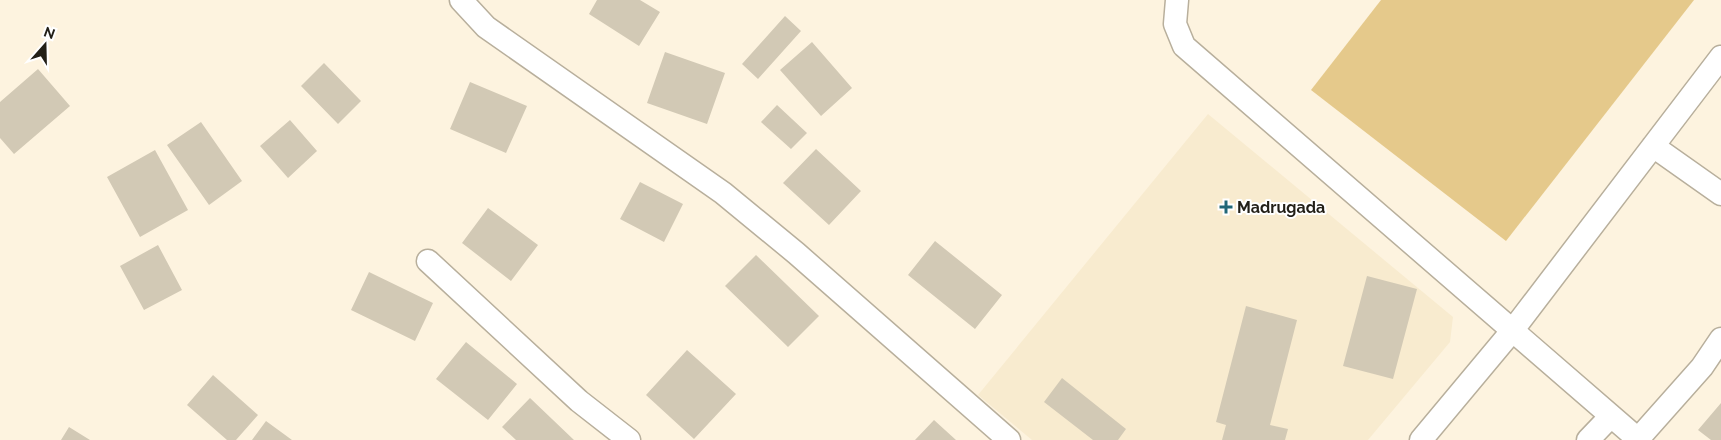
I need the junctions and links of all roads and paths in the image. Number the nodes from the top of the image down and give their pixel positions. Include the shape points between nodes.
1 (461, 0) edge
2 (1177, 0) edge
3 (1721, 57) edge
4 (1653, 146) junction
5 (1721, 194) edge
6 (428, 261) dead end
7 (1512, 331) junction
8 (1721, 339) edge
9 (1611, 416) junction
10 (1639, 439) edge
11 (629, 440) edge
12 (1009, 440) edge
13 (1421, 440) edge
14 (1588, 440) edge

1 - 12 street via 486,27 723,193
2 - 7 street via 1175,24 1184,46
3 - 4 street
4 - 5 street
4 - 7 street
6 - 11 street via 579,401
7 - 9 street
7 - 13 street
8 - 10 street via 1702,367
9 - 10 street
9 - 14 street

